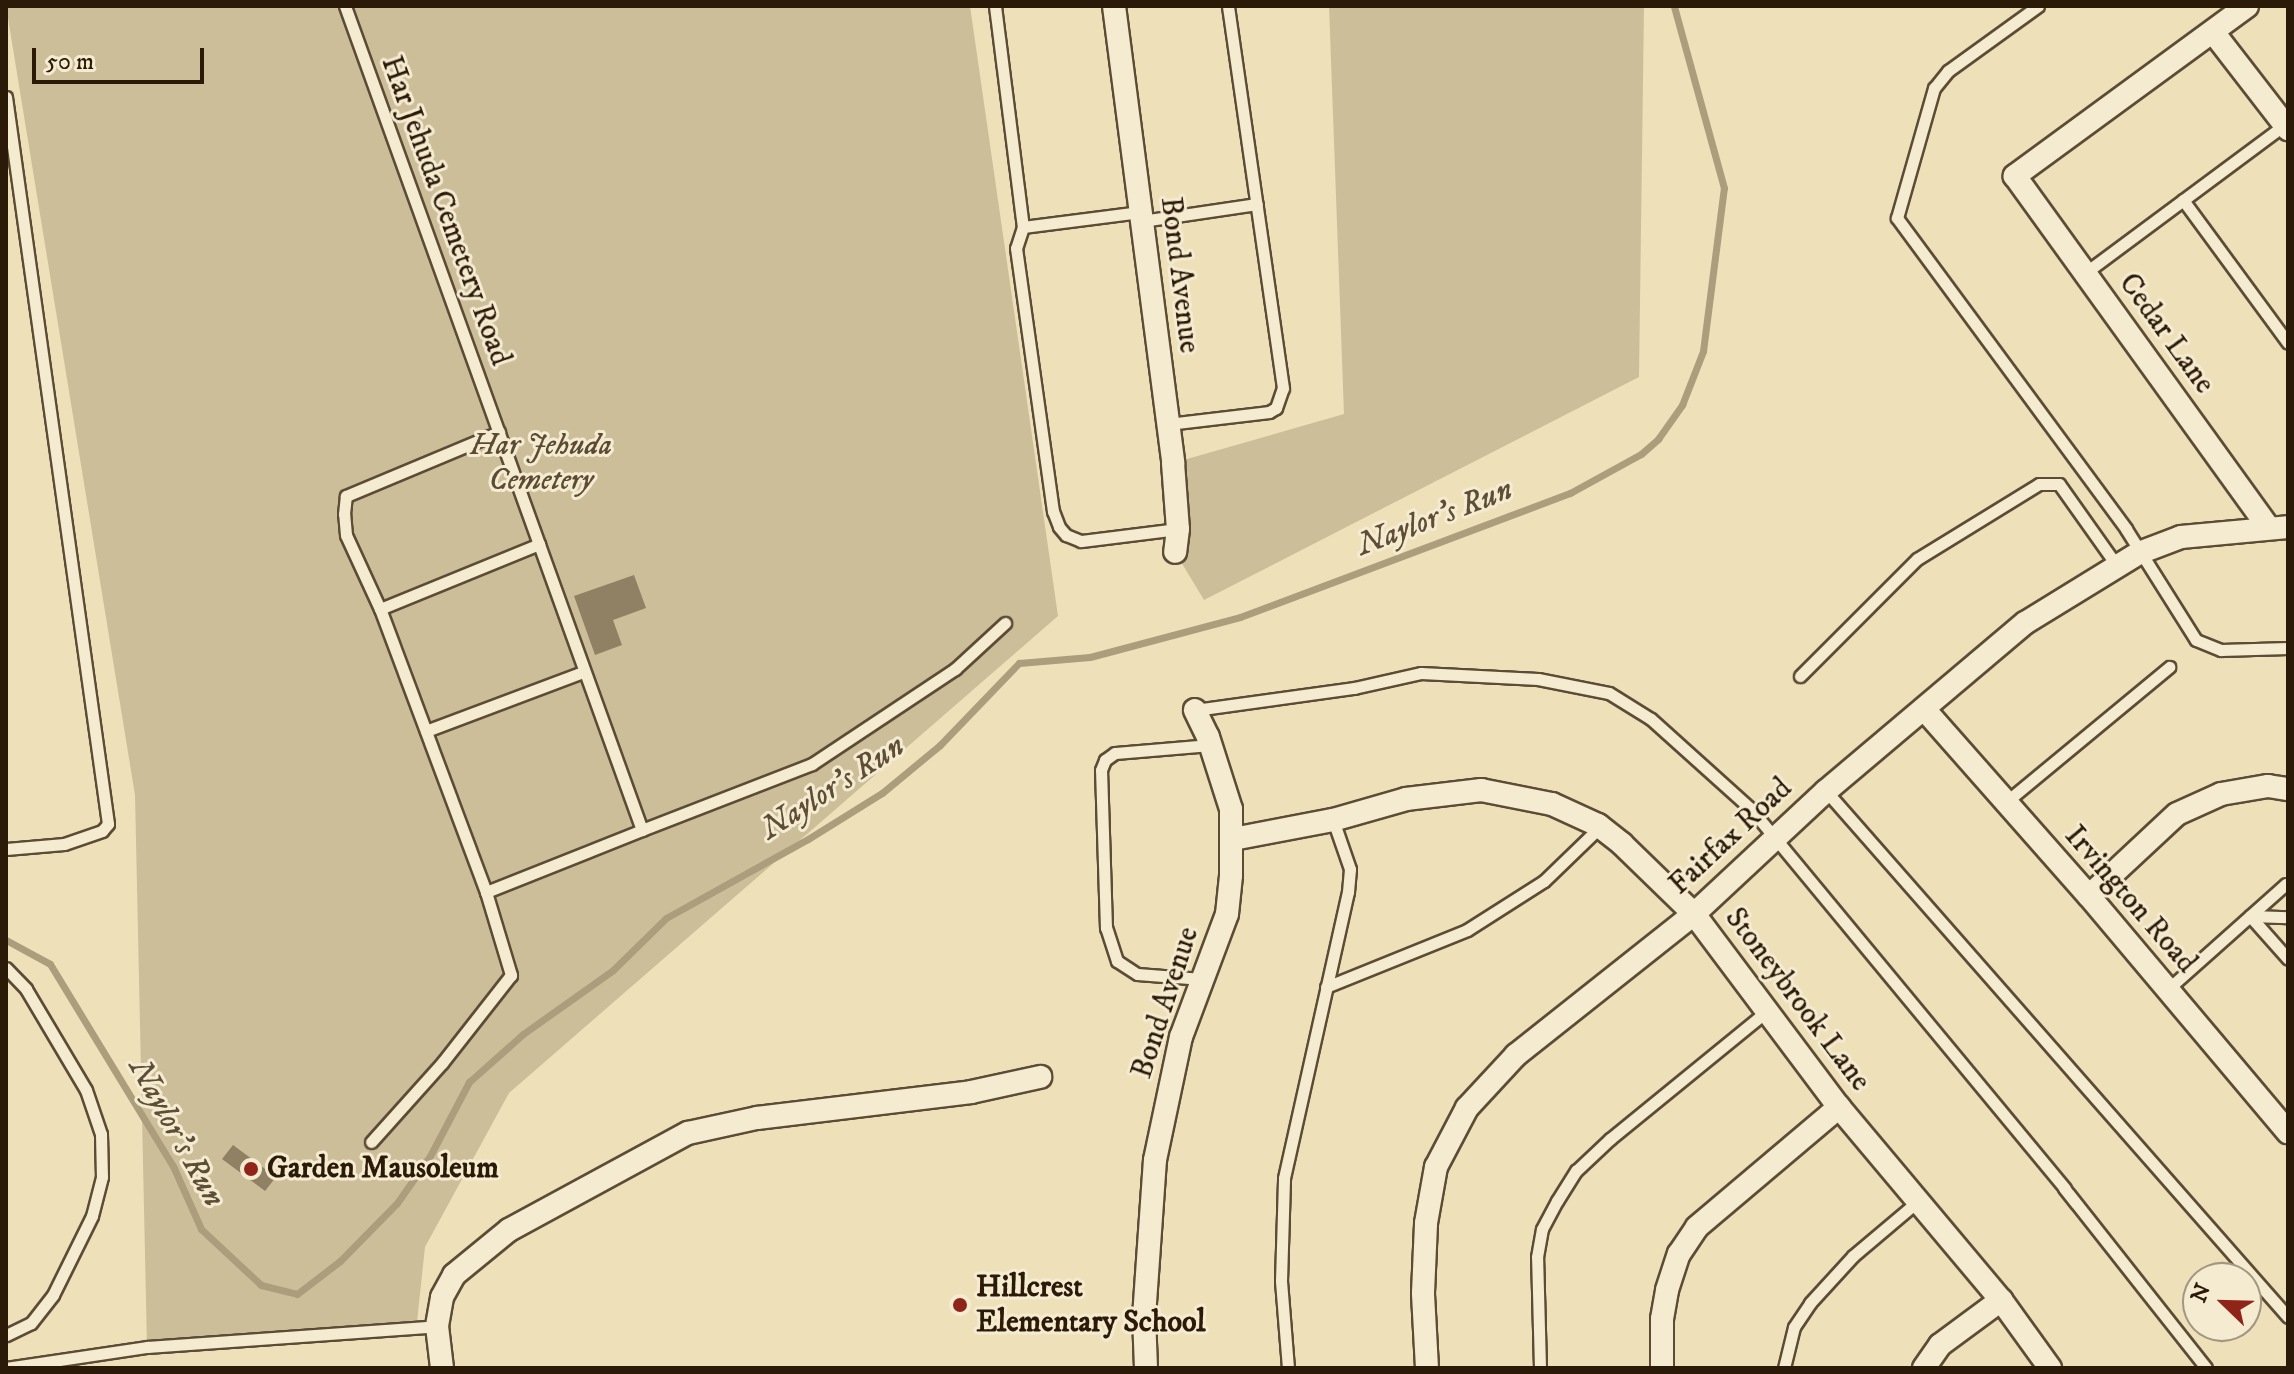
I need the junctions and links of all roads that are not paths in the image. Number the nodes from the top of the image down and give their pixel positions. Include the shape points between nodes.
1 (345, 6) edge
2 (995, 6) edge
3 (1114, 6) edge
4 (1228, 6) edge
5 (2038, 6) edge
6 (2247, 6) edge
7 (2213, 32) junction
8 (6, 97) edge
9 (2287, 125) edge
10 (2183, 200) junction
11 (1257, 204) junction
12 (1141, 217) junction
13 (1023, 227) junction
14 (2085, 273) junction
15 (2288, 343) edge
16 (1168, 424) junction
17 (499, 432) junction
18 (2278, 527) edge
19 (1178, 529) junction
20 (539, 544) junction
21 (1175, 552) dead end
22 (2139, 553) junction
23 (2117, 566) junction
24 (380, 609) junction
25 (1005, 623) dead end
26 (2288, 648) edge
27 (2169, 667) dead end
28 (583, 672) junction
29 (1800, 676) dead end
30 (1924, 709) junction
31 (1195, 710) joint
32 (426, 731) junction
33 (1211, 745) junction
34 (2288, 789) edge
35 (1826, 791) junction
36 (2006, 802) junction
37 (1333, 820) junction
38 (1600, 827) junction
39 (642, 830) junction
40 (1774, 837) junction
41 (1233, 839) junction
42 (6, 849) edge
43 (2286, 884) dead end
44 (486, 892) junction
45 (2089, 896) junction
46 (1694, 914) junction
47 (2250, 916) junction
48 (2288, 917) edge
49 (2288, 959) edge
50 (6, 968) edge
51 (1202, 979) junction
52 (1326, 987) junction
53 (2168, 989) junction
54 (1767, 1011) junction
55 (1040, 1077) dead end
56 (1839, 1107) junction
57 (2288, 1132) edge
58 (371, 1142) dead end
59 (1918, 1201) junction
60 (2001, 1300) junction
61 (2288, 1317) edge
62 (437, 1326) junction
63 (6, 1335) edge
64 (6, 1368) edge
65 (442, 1368) edge
66 (1146, 1368) edge
67 (1288, 1368) edge
68 (1427, 1368) edge
69 (1540, 1368) edge
70 (1662, 1368) edge
71 (1784, 1368) edge
72 (1924, 1368) edge
73 (2050, 1368) edge
74 (2206, 1368) edge

1 - 17 lane, Har Jehuda Cemetery Road
2 - 13 lane
3 - 12 street, Bond Avenue
4 - 11 lane
5 - 22 lane via 1948,71 1934,88 1897,218
6 - 7 street
7 - 9 street
7 - 14 street, Cedar Lane via 2015,176
8 - 42 lane via 108,824 64,844
9 - 10 lane
10 - 14 lane
10 - 15 lane
11 - 12 lane
11 - 16 lane via 1283,388 1280,400 1269,412
12 - 13 lane
12 - 16 street, Bond Avenue
13 - 19 lane via 1016,248 1059,527 1081,541
14 - 18 street, Cedar Lane
16 - 19 street, Bond Avenue
17 - 20 lane, Har Jehuda Cemetery Road
17 - 24 lane via 346,496 346,535
18 - 22 street, Fairfax Road via 2181,537
19 - 21 street, Bond Avenue
20 - 24 lane
20 - 28 lane, Har Jehuda Cemetery Road
22 - 23 street, Fairfax Road
22 - 26 lane via 2196,640 2221,650
23 - 29 lane via 2059,484 2039,484 1917,559
23 - 30 street, Fairfax Road via 2025,623
24 - 32 lane
25 - 39 lane via 955,669 812,764
27 - 36 lane
28 - 32 lane
28 - 39 lane, Har Jehuda Cemetery Road
30 - 35 street, Fairfax Road
30 - 36 street, Irvington Road
31 - 33 street, Bond Avenue
31 - 40 lane via 1421,673 1538,679 1609,693 1651,719 1751,809
32 - 44 lane
33 - 41 street, Bond Avenue via 1231,809
33 - 51 lane via 1115,753 1101,770 1106,928 1117,961 1137,974
34 - 45 street via 2268,786 2221,794 2177,814
35 - 40 street, Fairfax Road
35 - 61 lane
36 - 45 street, Irvington Road
37 - 38 street, Stoneybrook Lane via 1406,799 1481,790 1552,804
37 - 41 street, Stoneybrook Lane
37 - 52 lane via 1350,869
38 - 46 street, Stoneybrook Lane
38 - 52 lane via 1544,881 1467,930
39 - 44 lane
40 - 46 street, Fairfax Road
40 - 74 lane
41 - 51 street, Bond Avenue via 1227,914
43 - 47 lane
44 - 58 lane via 511,975
45 - 53 street, Irvington Road
46 - 54 street, Stoneybrook Lane
46 - 68 street, Fairfax Road via 1516,1055 1467,1108 1436,1167 1426,1223
47 - 48 lane
47 - 49 lane
47 - 53 lane
50 - 63 lane via 26,989 86,1090 101,1134 102,1177 92,1216 53,1295 31,1323
51 - 66 street, Bond Avenue via 1181,1037 1155,1160 1144,1317
52 - 67 lane via 1284,1178 1281,1281
53 - 57 street, Irvington Road
54 - 56 street, Stoneybrook Lane
54 - 69 lane via 1576,1171 1542,1229 1537,1257
55 - 62 street via 688,1133 509,1230 454,1275 442,1297
56 - 59 street, Stoneybrook Lane
56 - 70 street via 1697,1227 1679,1254 1667,1290
59 - 60 street, Stoneybrook Lane
59 - 71 lane via 1853,1256 1810,1303 1794,1327
60 - 72 street via 1940,1345
60 - 73 street, Stoneybrook Lane
62 - 64 lane via 147,1347
62 - 65 street

